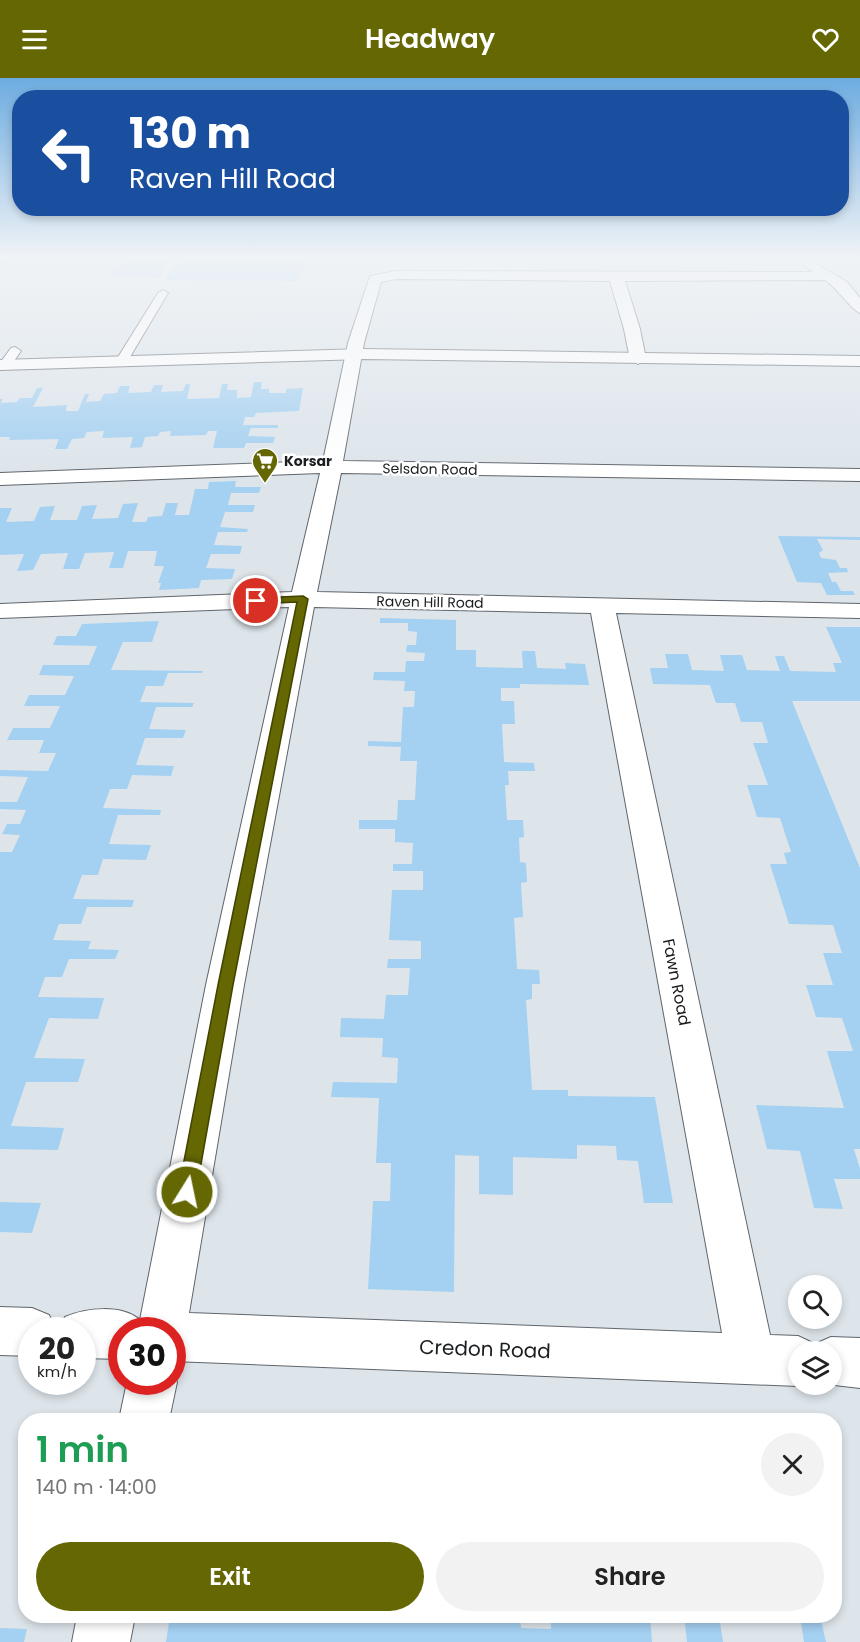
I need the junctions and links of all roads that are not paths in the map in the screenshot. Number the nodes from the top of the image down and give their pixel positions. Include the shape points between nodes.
1 (141, 329) edge
2 (361, 329) edge
3 (632, 329) edge
4 (15, 351) dead end
5 (354, 355) junction
6 (638, 359) junction
7 (121, 362) junction
8 (860, 362) edge
9 (3, 365) edge
10 (332, 467) junction
11 (860, 475) edge
12 (0, 479) edge
13 (303, 599) junction
14 (603, 605) junction
15 (0, 611) edge
16 (860, 611) edge
17 (164, 1317) edge
18 (0, 1331) edge
19 (18, 1332) edge
20 (186, 1338) edge
21 (751, 1359) junction
22 (788, 1361) edge
23 (842, 1362) edge
24 (860, 1363) edge
25 (149, 1395) edge
26 (145, 1413) edge
27 (105, 1623) edge
28 (101, 1642) edge

1 - 7 lane
2 - 5 street
3 - 6 street
4 - 9 lane
5 - 6 street
5 - 7 street
5 - 10 street
6 - 8 street
7 - 9 street
10 - 11 street, Selsdon Road
10 - 12 street, Selsdon Road
10 - 13 street
13 - 14 street, Raven Hill Road
13 - 15 street, Raven Hill Road
13 - 17 street via 225,985
14 - 16 street, Raven Hill Road
14 - 21 street, Fawn Road
18 - 19 street
20 - 21 street, Credon Road
21 - 22 street, Credon Road
23 - 24 street
25 - 26 street
27 - 28 street

